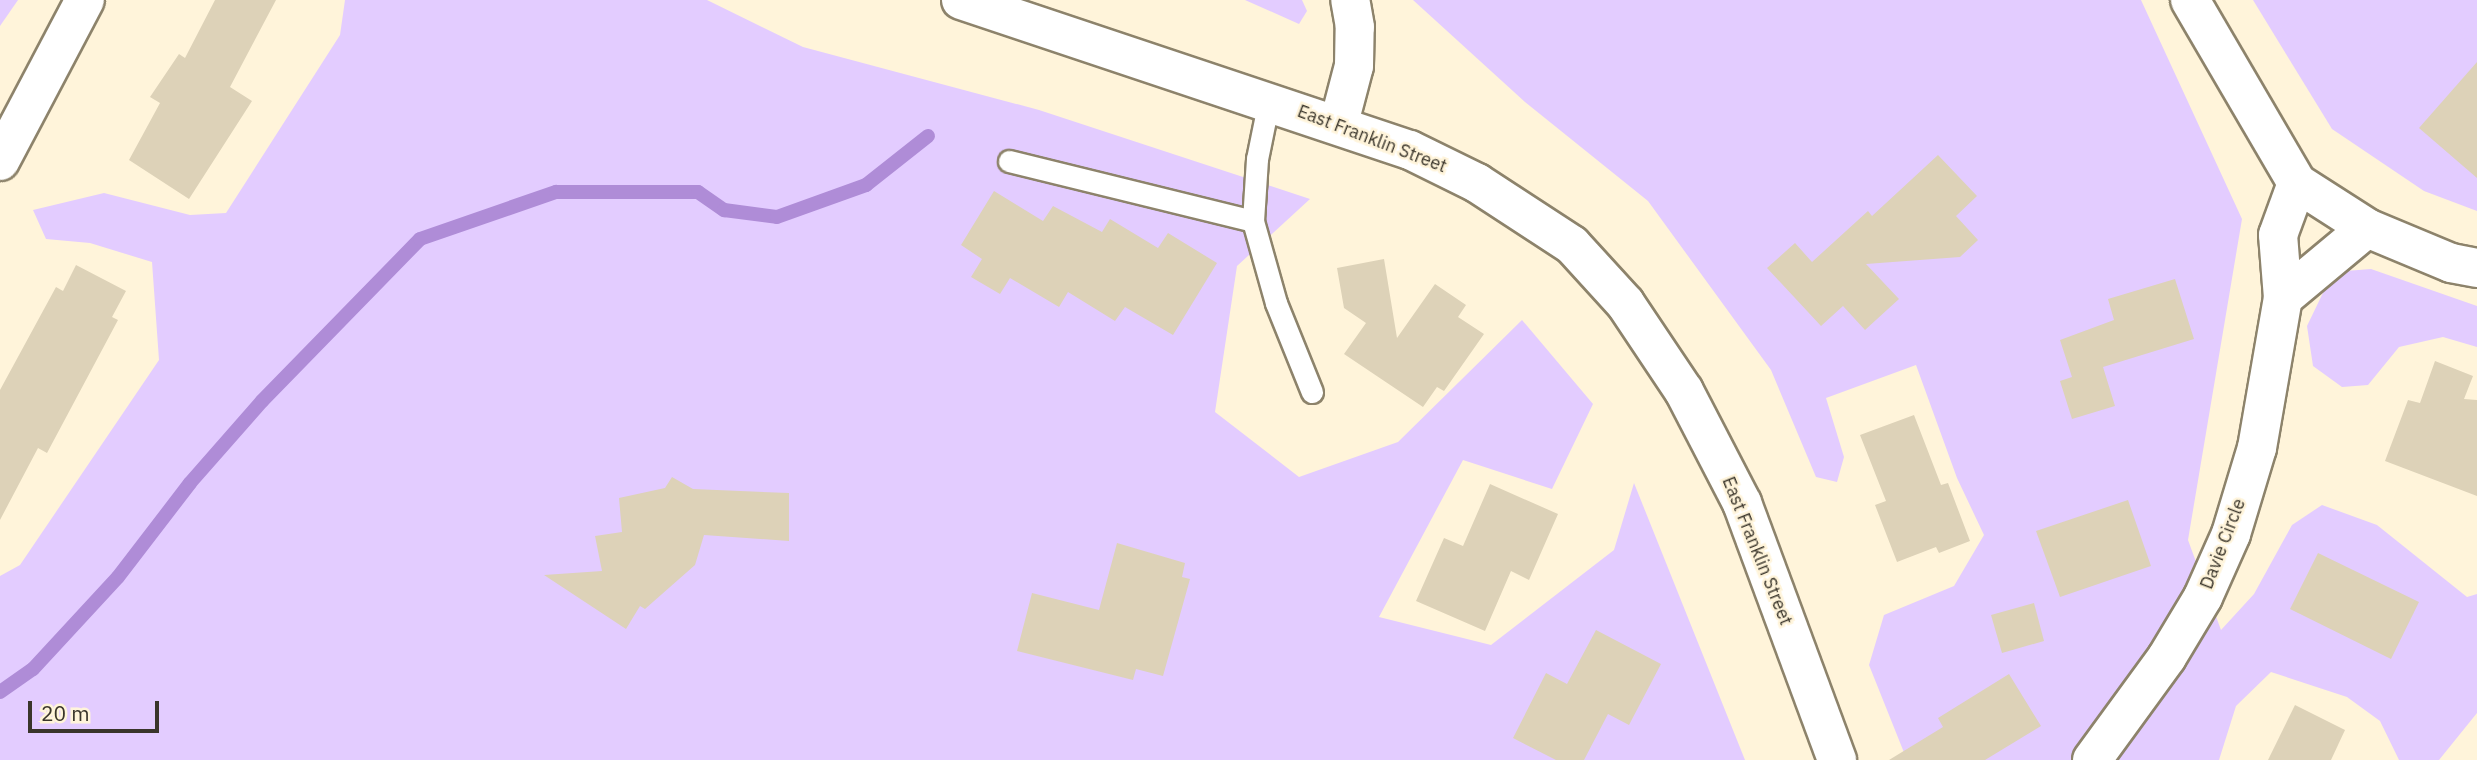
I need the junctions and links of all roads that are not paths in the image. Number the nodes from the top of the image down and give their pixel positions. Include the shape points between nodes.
1 (85, 0) edge
2 (961, 0) edge
3 (1350, 0) edge
4 (2190, 0) edge
5 (1269, 100) junction
6 (1339, 123) junction
7 (0, 161) edge
8 (1009, 162) dead end
9 (2297, 183) junction
10 (1253, 220) junction
11 (2367, 228) junction
12 (2477, 268) edge
13 (2283, 298) junction
14 (1312, 392) dead end
15 (1837, 760) edge
16 (2092, 760) edge

1 - 7 street
2 - 5 street, East Franklin Street
3 - 6 street via 1354,66
4 - 9 street
5 - 6 street, East Franklin Street
5 - 10 lane via 1257,159
6 - 15 street, East Franklin Street via 1477,183 1572,245 1625,303 1684,391 1742,503
8 - 10 lane
9 - 11 street
9 - 13 street, Davie Circle via 2278,235
10 - 14 lane via 1276,303
11 - 12 street via 2451,263
11 - 13 street
13 - 16 street, Davie Circle via 2258,448 2231,534 2203,597 2167,657

